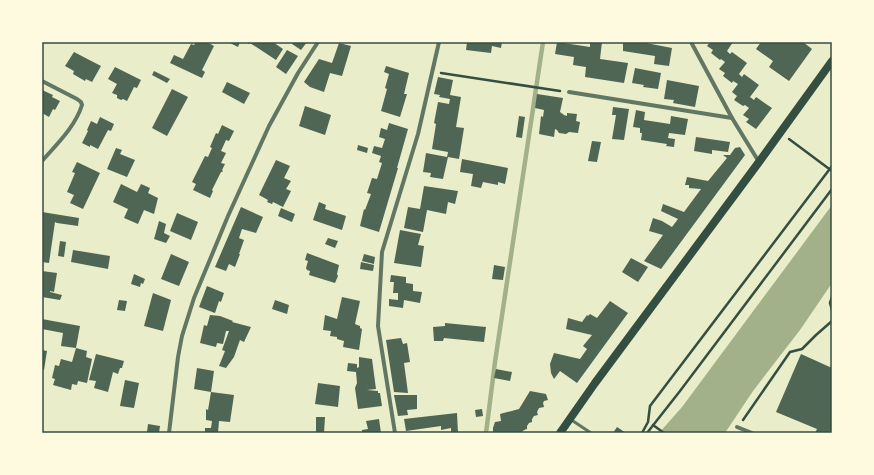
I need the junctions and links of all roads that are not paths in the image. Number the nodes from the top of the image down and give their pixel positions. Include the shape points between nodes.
1 (318, 42) edge
2 (438, 42) edge
3 (691, 42) edge
4 (832, 60) edge
5 (42, 81) edge
6 (569, 92) road end
7 (732, 118) junction
8 (42, 161) edge
9 (759, 162) junction
10 (570, 419) junction
11 (737, 427) road end
12 (169, 433) edge
13 (395, 433) edge
14 (560, 433) edge
15 (591, 433) edge
16 (752, 433) edge

1 - 12 street via 282,99 228,216 194,298 179,350
2 - 13 street via 418,134 382,252 378,326
3 - 7 street
4 - 9 main road
5 - 8 street via 77,99 82,106 64,137
6 - 7 street
7 - 9 street
9 - 10 main road
10 - 14 main road
10 - 15 lane
11 - 16 street

